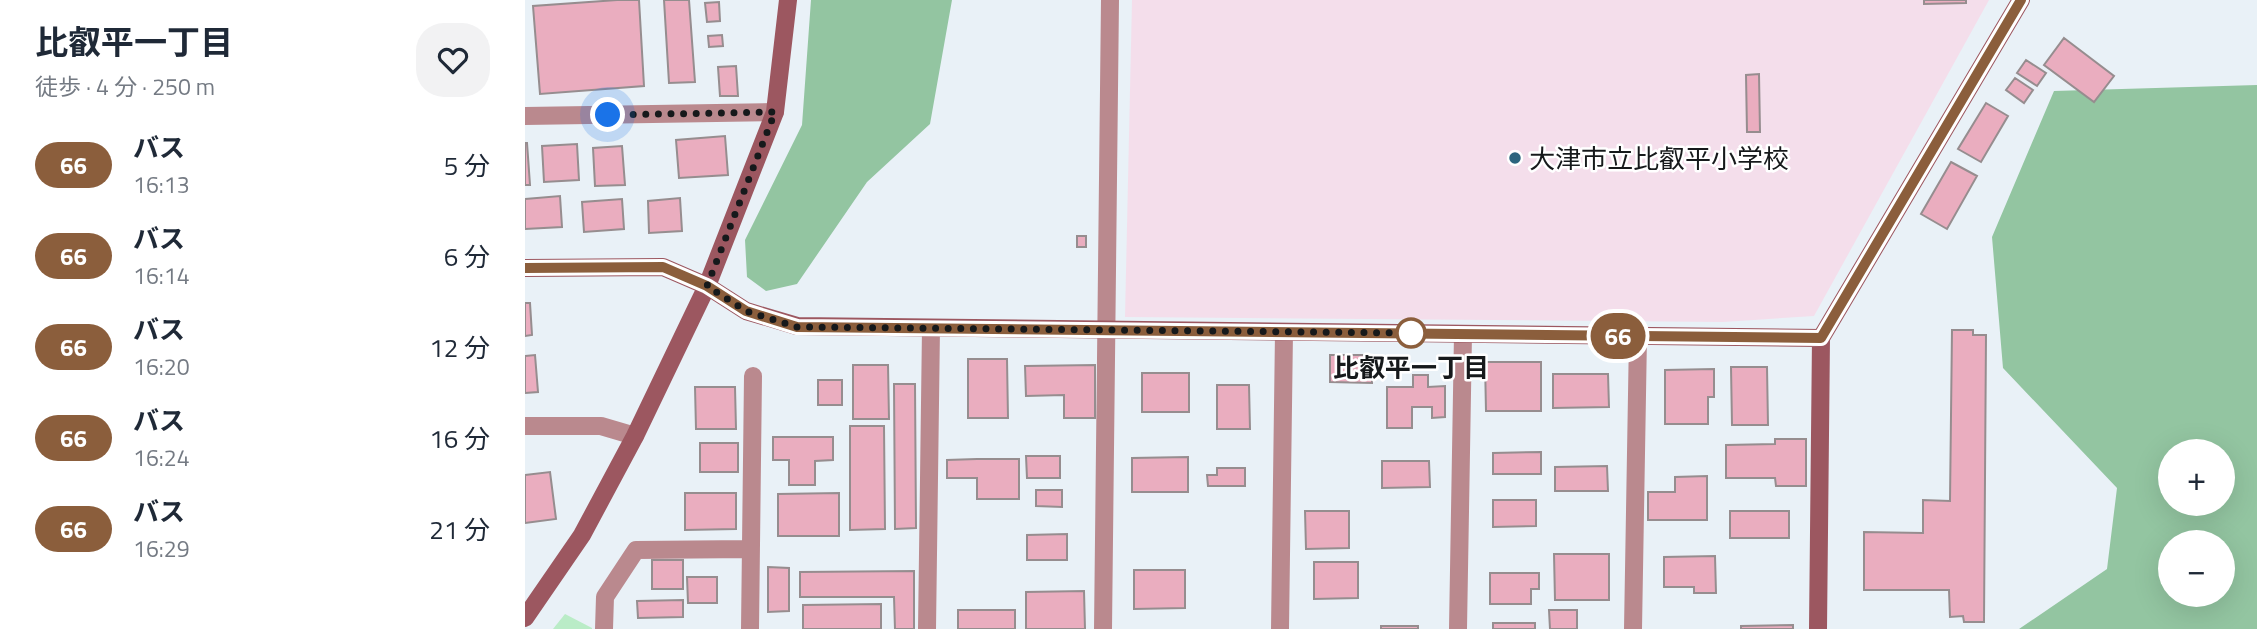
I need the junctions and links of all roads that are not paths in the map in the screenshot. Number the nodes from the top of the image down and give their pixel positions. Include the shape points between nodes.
1 (788, 0) edge
2 (1110, 0) edge
3 (2021, 0) edge
4 (775, 112) junction
5 (525, 116) edge
6 (525, 268) edge
7 (707, 286) junction
8 (930, 328) junction
9 (1107, 330) junction
10 (1284, 332) junction
11 (1463, 334) junction
12 (1638, 336) junction
13 (1821, 338) junction
14 (754, 376) dead end
15 (525, 426) edge
16 (635, 436) junction
17 (751, 550) junction
18 (525, 618) edge
19 (604, 629) edge
20 (751, 629) edge
21 (927, 629) edge
22 (1103, 629) edge
23 (1280, 629) edge
24 (1458, 629) edge
25 (1633, 629) edge
26 (1818, 629) edge

1 - 4 street
2 - 9 street
3 - 13 street
4 - 5 street
4 - 7 street
6 - 7 street via 663,267
7 - 8 street via 746,311 797,327
7 - 16 street
8 - 9 street
8 - 21 street
9 - 10 street
9 - 22 street
10 - 11 street
10 - 23 street
11 - 12 street
11 - 24 street
12 - 13 street
12 - 25 street
13 - 26 street
14 - 17 street
15 - 16 street via 601,426
16 - 18 street via 582,535
17 - 19 street via 636,550 605,597
17 - 20 street

